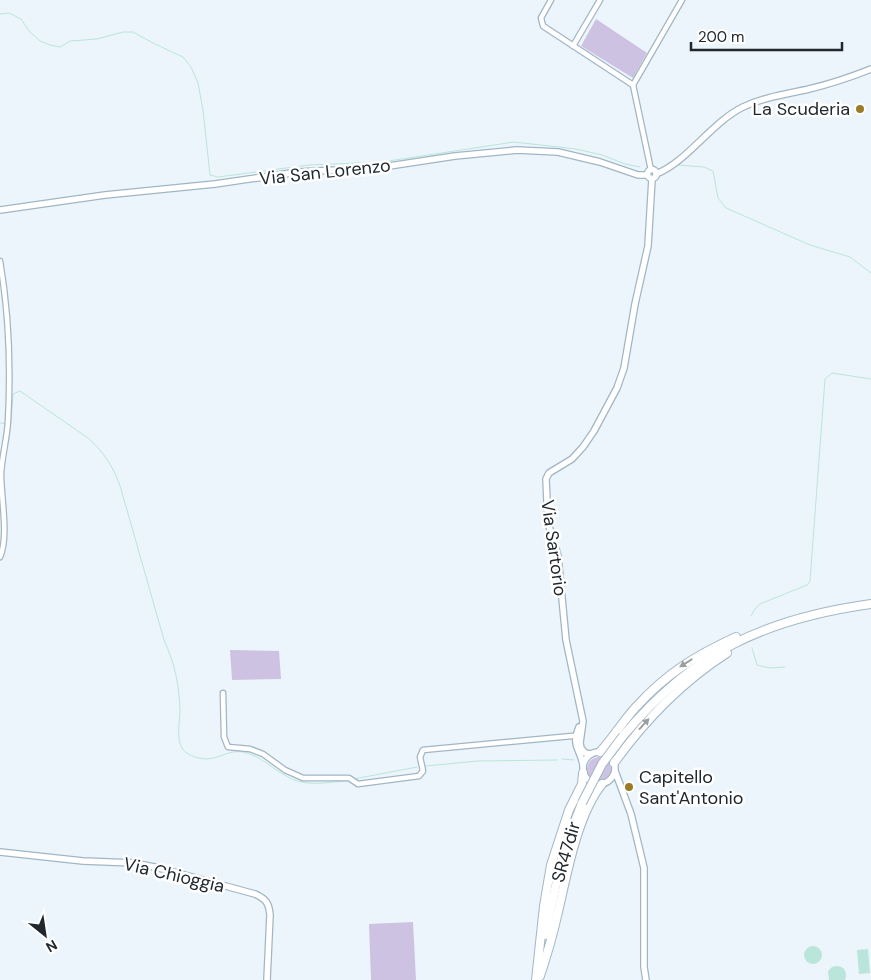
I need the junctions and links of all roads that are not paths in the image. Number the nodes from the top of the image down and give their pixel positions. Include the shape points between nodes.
1 (551, 0) edge
2 (600, 0) edge
3 (682, 0) edge
4 (573, 46) junction
5 (871, 69) edge
6 (634, 85) junction
7 (651, 174) junction
8 (0, 210) edge
9 (0, 261) edge
10 (0, 557) edge
11 (871, 604) edge
12 (778, 624) junction
13 (223, 693) dead end
14 (578, 736) junction
15 (600, 752) junction
16 (591, 754) junction
17 (614, 763) junction
18 (583, 769) junction
19 (615, 772) junction
20 (603, 784) junction
21 (622, 789) junction
22 (0, 852) edge
23 (266, 980) edge
24 (538, 980) edge
25 (646, 980) edge

1 - 4 street via 541,22
2 - 4 street
3 - 6 street
4 - 6 street
5 - 7 street via 744,107 728,116 670,167
6 - 7 street
7 - 8 street, Via San Lorenzo via 638,174 558,152 517,150 376,168 298,172
7 - 14 street, Via Sartorio via 648,246 624,368 594,432 572,459 550,473 546,480 548,523 558,556 566,640 581,712
9 - 10 street via 8,331 8,425 2,466 4,537
11 - 12 highway, SR47dir via 825,611
12 -> 15 highway via 746,632 679,668 637,706
17 -> 12 highway via 642,726 678,691 718,659
12 - 24 highway, SR47dir / SR47dir, bridge via 737,642 692,669 650,705 602,764 582,803 563,853
13 - 14 street via 224,737 228,747 263,754 303,778 348,778 358,784 419,776 422,771 420,753 423,750
14 - 16 street via 581,748
14 - 18 street via 575,744
15 - 16 street
15 - 17 street via 608,755
16 - 18 street via 586,758
17 - 19 street
18 - 20 street via 588,781
18 - 24 highway via 582,784 563,827 548,878
19 - 20 street
19 - 21 street
20 - 21 street
20 - 24 highway via 590,804 577,838
21 - 25 street via 644,868
22 - 23 street, Via Chioggia via 134,863 264,898 270,915

